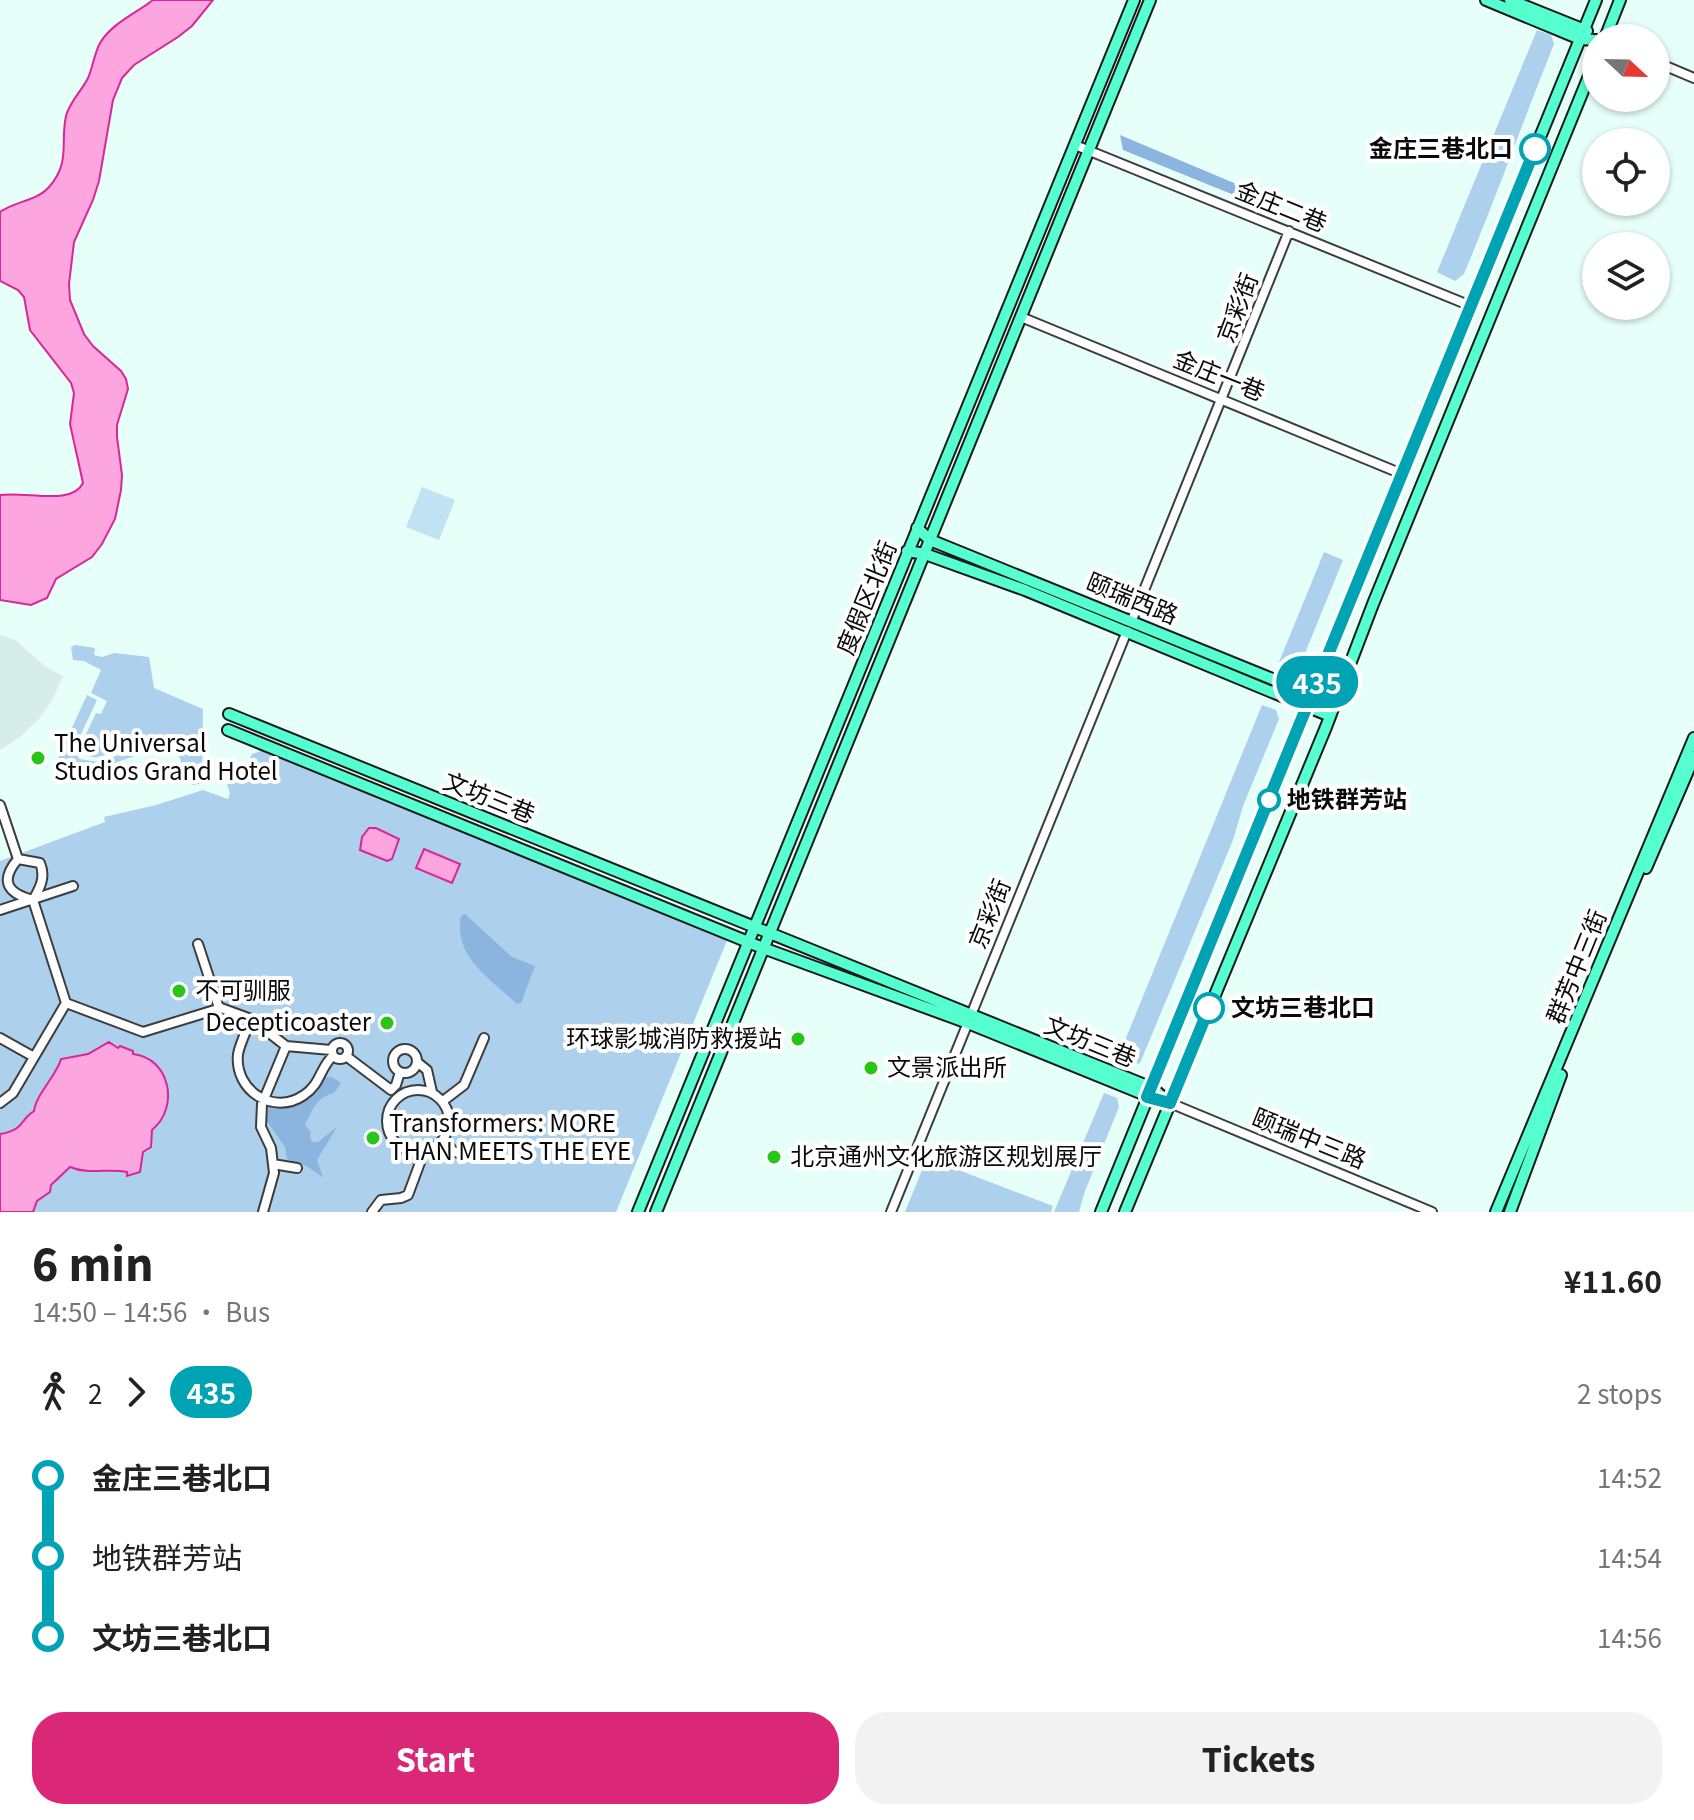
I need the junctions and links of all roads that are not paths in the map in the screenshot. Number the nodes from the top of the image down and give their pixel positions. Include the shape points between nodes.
1 (1134, 0) edge
2 (1150, 0) edge
3 (1486, 0) edge
4 (1510, 0) edge
5 (1596, 0) edge
6 (1620, 0) edge
7 (1586, 24) edge
8 (1608, 24) edge
9 (1582, 34) junction
10 (1670, 68) edge
11 (1694, 78) edge
12 (1582, 93) edge
13 (1089, 110) junction
14 (1103, 116) junction
15 (1075, 145) junction
16 (1089, 150) junction
17 (1061, 179) junction
18 (1075, 184) junction
19 (1289, 231) junction
20 (1471, 306) junction
21 (1021, 317) junction
22 (1223, 399) junction
23 (1402, 474) junction
24 (917, 528) junction
25 (930, 540) junction
26 (907, 551) junction
27 (925, 554) junction
28 (1129, 626) junction
29 (1309, 700) junction
30 (1334, 704) junction
31 (229, 714) dead end
32 (1330, 716) junction
33 (228, 730) dead end
34 (1694, 738) edge
35 (1694, 757) edge
36 (0, 805) edge
37 (18, 859) junction
38 (73, 886) dead end
39 (33, 900) junction
40 (0, 910) edge
41 (754, 927) junction
42 (770, 932) junction
43 (747, 941) junction
44 (198, 944) dead end
45 (763, 948) junction
46 (66, 1003) junction
47 (219, 1008) junction
48 (251, 1019) junction
49 (969, 1019) junction
50 (0, 1038) edge
51 (484, 1038) dead end
52 (286, 1046) junction
53 (332, 1053) junction
54 (346, 1056) junction
55 (34, 1057) junction
56 (417, 1062) junction
57 (400, 1072) junction
58 (432, 1092) junction
59 (1150, 1092) junction
60 (394, 1094) junction
61 (263, 1101) junction
62 (443, 1101) junction
63 (0, 1103) edge
64 (1170, 1103) junction
65 (444, 1139) junction
66 (415, 1152) junction
67 (463, 1155) dead end
68 (273, 1164) junction
69 (297, 1168) dead end
70 (263, 1212) edge
71 (372, 1212) edge
72 (638, 1212) edge
73 (656, 1212) edge
74 (891, 1212) edge
75 (1101, 1212) edge
76 (1125, 1212) edge
77 (1432, 1212) edge
78 (1496, 1212) edge
79 (1510, 1212) edge

1 - 13 main road, 度假区北街
2 - 14 main road, 度假区北街
3 - 9 main road
4 - 9 main road
5 - 7 main road
6 - 8 main road
9 - 20 main road
10 - 11 street
12 - 30 main road
13 - 14 main road
13 - 15 main road, 度假区北街
14 - 16 main road, 度假区北街
15 - 16 street, 金庄二巷
15 - 17 main road, 度假区北街
16 - 18 main road, 度假区北街
16 - 19 street, 金庄二巷
17 - 18 main road via 1068,177
17 - 24 main road, 度假区北街
18 - 21 main road, 度假区北街
19 - 20 street, 金庄二巷
19 - 22 street, 京彩街
20 - 23 main road
21 - 22 street, 金庄一巷
21 - 25 main road, 度假区北街
22 - 23 street, 金庄一巷
22 - 28 street, 京彩街
23 - 29 main road
24 - 25 main road, 颐瑞西路
24 - 26 main road, 度假区北街
25 - 27 main road, 度假区北街
25 - 28 main road, 颐瑞西路
26 - 27 main road, 颐瑞西路
26 - 41 main road, 度假区北街
27 - 28 main road, 颐瑞西路
27 - 42 main road, 度假区北街
28 - 29 main road, 颐瑞西路
28 - 49 street, 京彩街
29 - 30 main road, 颐瑞西路
29 - 32 main road, 颐瑞西路
29 - 59 main road
30 - 32 main road
31 - 41 main road, 文坊三巷
32 - 64 main road
33 - 43 main road, 文坊三巷
34 - 78 main road, 群芳中三街
35 - 79 main road, 群芳中三街 via 1620,928
36 - 37 street
37 - 39 street via 40,863 43,870
37 - 39 street via 8,868 5,883 16,895
38 - 39 street
39 - 40 street
39 - 46 street
41 - 42 main road, 文坊三巷
41 - 43 main road, 度假区北街
42 - 45 main road, 度假区北街
42 - 49 main road, 文坊三巷
43 - 45 main road, 文坊三巷
43 - 72 main road, 度假区北街
44 - 47 street
45 - 49 main road, 文坊三巷
45 - 73 main road, 度假区北街
46 - 47 street via 143,1032
46 - 55 street
47 - 48 street
48 - 52 street
48 - 61 street via 239,1062 244,1081
49 - 59 main road, 文坊三巷
49 - 74 street, 京彩街
50 - 55 street
51 - 62 street via 464,1085
52 - 53 street
52 - 61 street
53 - 54 street via 338,1060
53 - 54 street via 342,1043
53 - 61 street via 320,1081 305,1095 287,1103
54 - 60 street
55 - 63 street via 13,1093
56 - 57 street via 411,1072
56 - 57 street via 411,1051 399,1051 393,1062
56 - 58 street via 427,1070
57 - 60 street
58 - 60 street
58 - 62 street
59 - 64 main road, 文坊三巷
59 - 75 main road
60 - 66 street via 388,1130 399,1145
61 - 68 street via 261,1127
62 - 65 street via 450,1124
64 - 76 main road
64 - 77 street, 颐瑞中三路
65 - 66 street via 431,1150
65 - 67 street
66 - 71 street via 421,1160 408,1195 381,1200
68 - 69 street
68 - 70 street

